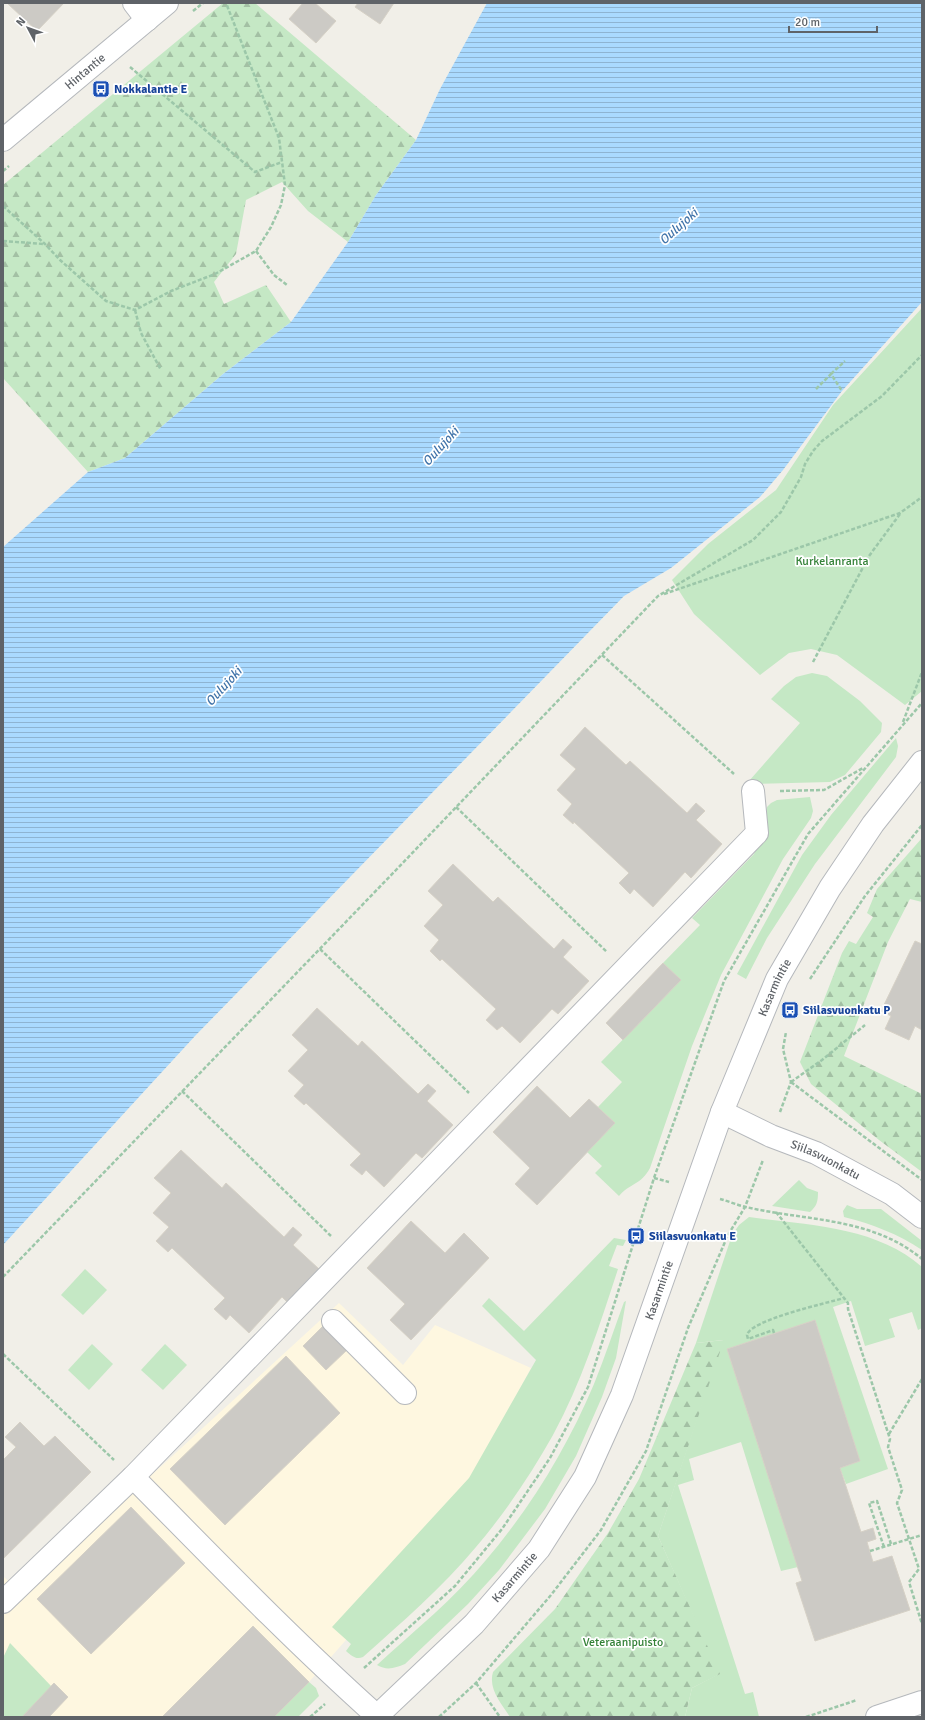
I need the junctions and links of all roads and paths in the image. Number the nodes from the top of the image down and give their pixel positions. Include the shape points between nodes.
1 (134, 3) edge
2 (167, 3) edge
3 (226, 3) edge
4 (147, 20) junction
5 (128, 66) dead end
6 (4, 137) edge
7 (282, 162) junction
8 (3, 206) edge
9 (3, 241) edge
10 (45, 244) junction
11 (256, 251) junction
12 (287, 284) dead end
13 (136, 310) junction
14 (922, 355) edge
15 (845, 362) dead end
16 (161, 370) dead end
17 (831, 374) junction
18 (816, 389) dead end
19 (842, 391) dead end
20 (922, 498) edge
21 (900, 513) junction
22 (658, 596) junction
23 (602, 655) junction
24 (813, 662) dead end
25 (922, 672) edge
26 (922, 703) edge
27 (902, 724) junction
28 (922, 762) edge
29 (866, 766) junction
30 (753, 791) junction
31 (456, 807) junction
32 (922, 825) edge
33 (320, 949) junction
34 (625, 969) junction
35 (806, 984) dead end
36 (865, 1025) dead end
37 (786, 1029) dead end
38 (791, 1082) junction
39 (182, 1091) junction
40 (487, 1111) junction
41 (722, 1112) junction
42 (922, 1180) edge
43 (745, 1207) dead end
44 (776, 1212) junction
45 (922, 1217) edge
46 (350, 1254) junction
47 (922, 1259) edge
48 (3, 1277) edge
49 (844, 1298) junction
50 (333, 1321) dead end
51 (774, 1333) dead end
52 (3, 1354) edge
53 (922, 1379) edge
54 (405, 1393) dead end
55 (889, 1434) junction
56 (133, 1477) junction
57 (922, 1535) edge
58 (909, 1539) junction
59 (891, 1544) junction
60 (884, 1547) junction
61 (870, 1551) dead end
62 (3, 1602) edge
63 (922, 1624) edge
64 (476, 1683) dead end
65 (343, 1686) junction
66 (918, 1708) edge
67 (376, 1716) edge
68 (310, 1717) edge
69 (500, 1717) edge
70 (878, 1717) edge

1 - 4 street
2 - 4 street, Hintantie
3 - 7 path via 279,138
4 - 6 street, Hintantie
5 - 7 path via 255,172
7 - 11 path via 285,185 281,205
8 - 10 path
9 - 10 path
10 - 13 path via 106,301
11 - 12 path via 274,275
11 - 13 path via 215,274 171,291
13 - 16 path via 141,333
14 - 22 path via 882,396 822,441 805,464 801,477 781,512 753,540
15 - 17 path
17 - 18 path
17 - 19 path
20 - 21 path
21 - 22 path
21 - 24 path via 868,556
22 - 23 path
23 - 30 path
23 - 31 path
25 - 27 path
26 - 27 path
27 - 29 path
28 - 41 street, Kasarmintie via 872,824 830,888 781,973
29 - 30 path via 824,790
29 - 65 path via 808,834 724,981 654,1178 588,1387 550,1458 502,1529 455,1586
30 - 34 street via 757,833
31 - 33 path
31 - 34 path
32 - 35 path via 865,896
33 - 39 path
33 - 40 path
34 - 40 street
36 - 38 path
37 - 38 path via 783,1049
38 - 42 path
39 - 46 path
39 - 48 path
40 - 46 street
41 - 45 street, Siilasvuonkatu via 771,1136 816,1153 892,1194
41 - 67 street, Kasarmintie via 622,1395 585,1477 539,1549 474,1624
43 - 44 path
44 - 47 path via 848,1224 904,1246
44 - 49 path
46 - 56 street
49 - 51 path via 771,1318 751,1328 747,1335 748,1339 773,1330
49 - 55 path via 848,1303
50 - 54 street
52 - 56 path
53 - 55 path
55 - 58 path via 888,1447 902,1490 897,1503
56 - 62 street
56 - 65 street
57 - 58 path
58 - 59 path
58 - 63 path via 919,1569 909,1582
59 - 60 path
59 - 60 path via 877,1501 870,1504
60 - 61 path
64 - 69 path
65 - 67 street
65 - 68 path
66 - 70 street

